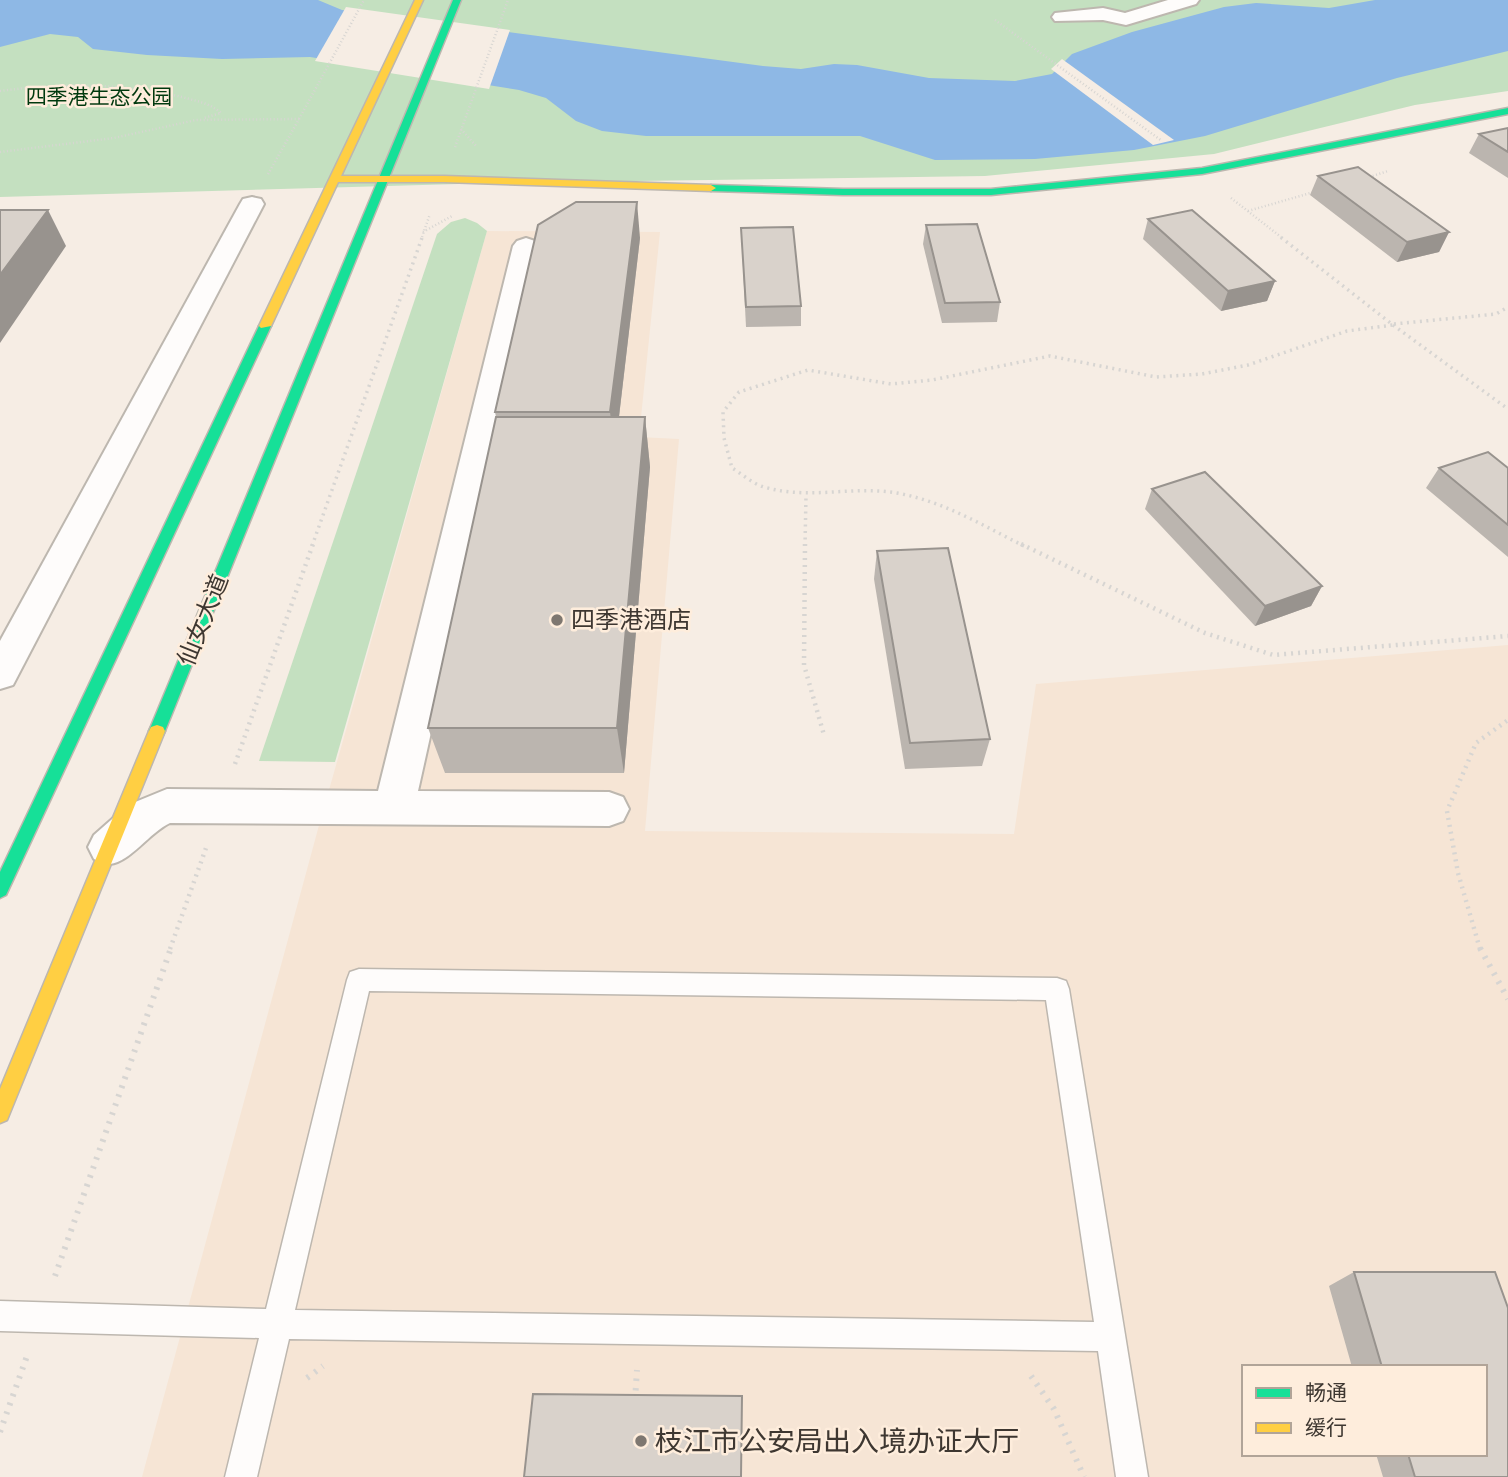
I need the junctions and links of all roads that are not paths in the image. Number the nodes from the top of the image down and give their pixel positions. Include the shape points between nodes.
1 (419, 0) edge
2 (457, 0) edge
3 (1090, 0) edge
4 (1189, 0) edge
5 (1508, 111) edge
6 (333, 179) junction
7 (384, 180) junction
8 (252, 204) road end
9 (526, 246) dead end
10 (0, 675) edge
11 (148, 754) junction
12 (211, 806) junction
13 (394, 807) junction
14 (609, 809) dead end
15 (109, 848) junction
16 (0, 890) edge
17 (0, 1113) edge
18 (0, 1316) edge
19 (277, 1324) junction
20 (1111, 1337) junction
21 (241, 1477) edge
22 (1132, 1477) edge

1 - 6 main road
2 - 7 main road, 仙女大道
3 - 4 street via 1062,17 1103,14 1126,19
5 - 7 main road via 1202,171 991,192
6 - 7 main road
6 - 16 main road
7 - 11 main road, 仙女大道
8 - 10 street
9 - 13 street
11 - 12 street via 156,786 169,796
11 - 15 main road, 仙女大道
12 - 13 street
12 - 15 street via 167,806 142,817
13 - 14 street
15 - 17 main road, 仙女大道
18 - 19 lane
19 - 20 lane
19 - 20 lane via 359,981 1057,989
19 - 21 lane
20 - 22 lane

